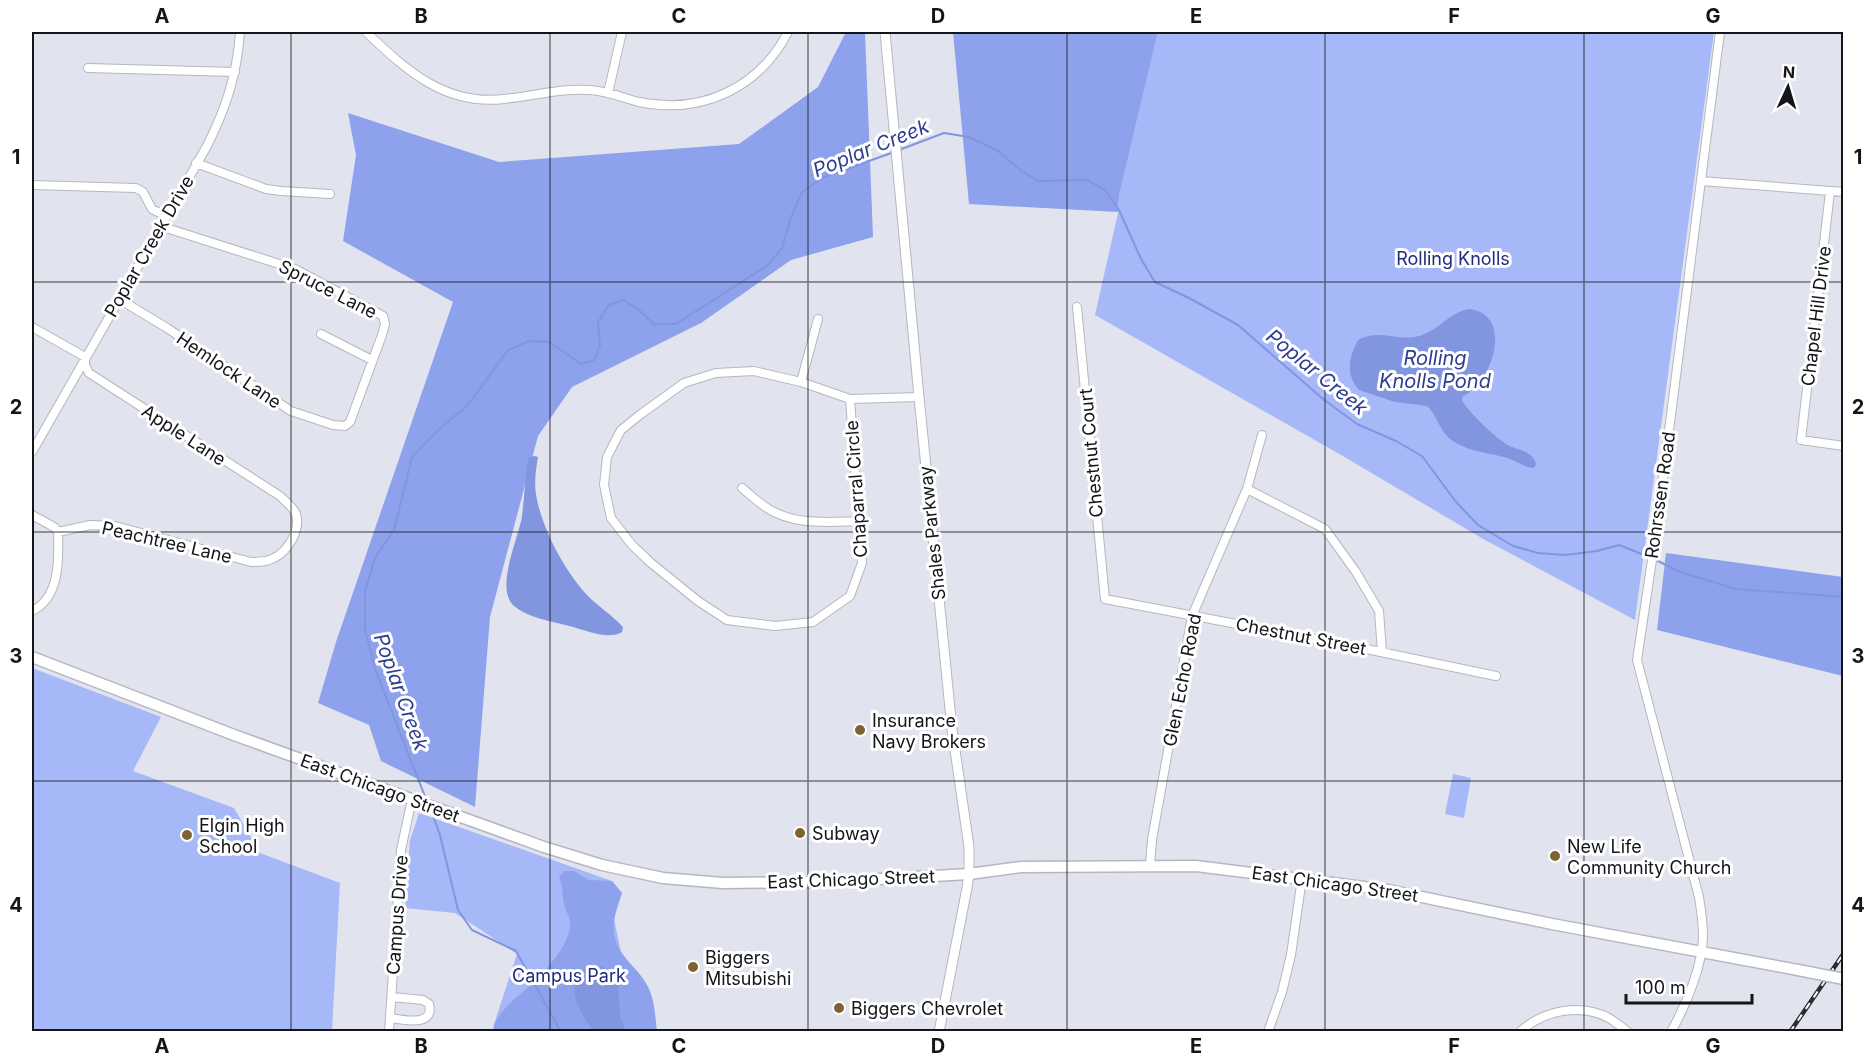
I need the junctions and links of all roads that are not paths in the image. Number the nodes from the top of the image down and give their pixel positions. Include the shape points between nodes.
1 (240, 32) edge
2 (366, 32) edge
3 (622, 32) edge
4 (788, 32) edge
5 (885, 32) edge
6 (1720, 32) edge
7 (88, 68) dead end
8 (235, 72) junction
9 (608, 93) junction
10 (196, 163) junction
11 (1701, 181) junction
12 (32, 185) edge
13 (1830, 192) junction
14 (1844, 192) edge
15 (330, 194) dead end
16 (166, 216) junction
17 (160, 226) junction
18 (119, 299) junction
19 (1077, 307) dead end
20 (818, 319) dead end
21 (32, 327) edge
22 (321, 334) dead end
23 (85, 357) junction
24 (372, 360) junction
25 (801, 382) junction
26 (919, 397) junction
27 (850, 399) junction
28 (345, 426) joint
29 (1262, 435) dead end
30 (1844, 446) edge
31 (32, 452) edge
32 (742, 488) dead end
33 (1247, 489) junction
34 (32, 515) edge
35 (860, 521) junction
36 (58, 532) junction
37 (272, 560) joint
38 (1105, 599) joint
39 (32, 611) edge
40 (1192, 616) junction
41 (1382, 652) junction
42 (32, 657) edge
43 (1496, 676) dead end
44 (412, 799) junction
45 (1150, 865) junction
46 (969, 874) junction
47 (1302, 878) junction
48 (1701, 952) junction
49 (1844, 979) edge
50 (392, 997) junction
51 (390, 1018) junction
52 (388, 1032) edge
53 (939, 1032) edge
54 (1268, 1032) edge
55 (1520, 1032) edge
56 (1628, 1032) edge
57 (1671, 1032) edge

1 - 8 street, Poplar Creek Drive
2 - 9 street via 419,78 468,99 502,100 570,90
3 - 9 street
4 - 9 street via 768,63 723,95 666,105
5 - 26 street, Shales Parkway
6 - 11 street, Rohrssen Road
7 - 8 street
8 - 10 street, Poplar Creek Drive via 220,119
10 - 15 street via 266,189
10 - 16 street, Poplar Creek Drive
11 - 13 street
11 - 48 street, Rohrssen Road via 1637,660 1699,897
12 - 16 street via 136,188 143,192 152,209
13 - 14 street
13 - 30 street, Chapel Hill Drive via 1801,440
16 - 17 street, Poplar Creek Drive
17 - 18 street, Poplar Creek Drive
17 - 24 street, Spruce Lane via 295,269 380,313 385,324
18 - 23 street, Poplar Creek Drive
18 - 28 street, Hemlock Lane via 291,411
19 - 38 street, Chestnut Court
20 - 25 street
21 - 23 street, Apple Lane
22 - 24 street
23 - 31 street, Poplar Creek Drive
23 - 37 street, Apple Lane via 89,373 280,496 293,509 294,535 288,547
24 - 28 street, Spruce Lane via 350,422
25 - 27 street, Chaparral Circle
25 - 35 street, Chaparral Circle via 754,371 716,373 684,383 640,414 621,430 607,457 604,485 611,518 651,563 698,601 727,620 775,626 813,622 850,596 862,563
26 - 27 street, Chaparral Circle
26 - 46 street, Shales Parkway
27 - 35 street, Chaparral Circle
29 - 33 street, Glen Echo Road
32 - 35 street via 765,507 789,518
33 - 40 street, Glen Echo Road
33 - 41 street via 1324,529 1379,611
34 - 36 street
36 - 37 street, Peachtree Lane via 76,526 103,525 250,562
36 - 39 street via 53,588 45,602
38 - 40 street, Chestnut Street
40 - 41 street, Chestnut Street
40 - 45 street, Glen Echo Road
41 - 43 street, Chestnut Street
42 - 44 main road, East Chicago Street
44 - 46 main road, East Chicago Street via 544,847 663,878 757,883
44 - 50 street, Campus Drive via 401,850
45 - 46 main road, East Chicago Street via 1021,867
45 - 47 main road, East Chicago Street
46 - 53 street, Shales Parkway
47 - 48 main road, East Chicago Street via 1388,890
47 - 54 street via 1291,955
48 - 49 main road, East Chicago Street, bridge
48 - 57 street, Rohrssen Road via 1691,992
50 - 51 street, Campus Drive
50 - 51 street via 423,1000 430,1009 424,1020
51 - 52 street, Campus Drive
55 - 56 street via 1543,1016 1579,1010 1608,1018

